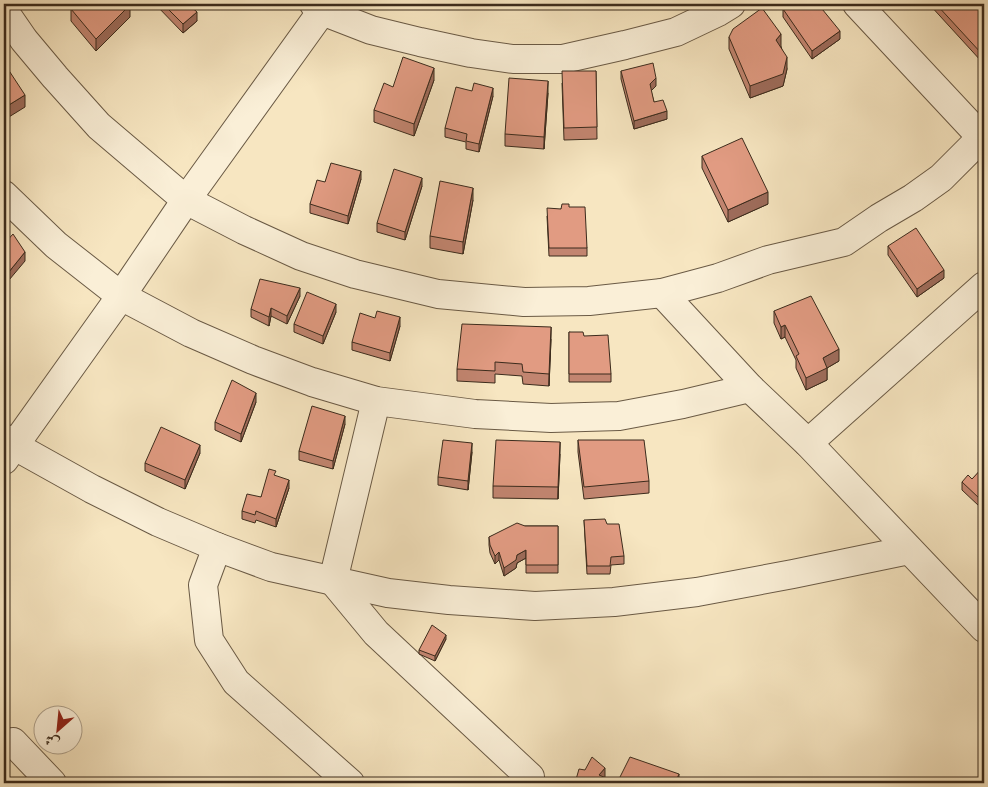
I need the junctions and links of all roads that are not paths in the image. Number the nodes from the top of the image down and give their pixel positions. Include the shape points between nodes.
1 (731, 4) edge
2 (857, 4) edge
3 (321, 6) edge
4 (4, 11) edge
5 (980, 127) edge
6 (4, 195) edge
7 (186, 200) junction
8 (984, 286) edge
9 (662, 293) junction
10 (121, 296) junction
11 (750, 388) junction
12 (376, 400) junction
13 (808, 443) junction
14 (7, 448) edge
15 (217, 547) junction
16 (909, 550) junction
17 (333, 581) junction
18 (984, 628) edge
19 (13, 742) dead end
20 (52, 783) edge
21 (350, 783) edge
22 (524, 783) edge

1 - 3 street via 676,32 625,46 562,58 513,59 471,53 371,30
2 - 5 street
3 - 7 street
4 - 7 street via 24,40 99,126
5 - 9 street via 941,178 844,242 768,260
6 - 10 street via 56,245
7 - 9 street via 301,256 355,274 438,294 524,302 589,301
7 - 10 street
8 - 13 street
9 - 11 street
10 - 12 street via 191,333 253,360 312,382
10 - 14 street
11 - 12 street via 619,416 551,418 475,414
11 - 13 street
12 - 17 street
13 - 16 street
14 - 15 street
15 - 17 street via 271,567
15 - 21 street via 203,586 209,640 236,682
16 - 17 street via 697,592 614,602 535,606 449,600 388,593
16 - 18 street
17 - 22 street via 376,633 530,776
19 - 20 street

